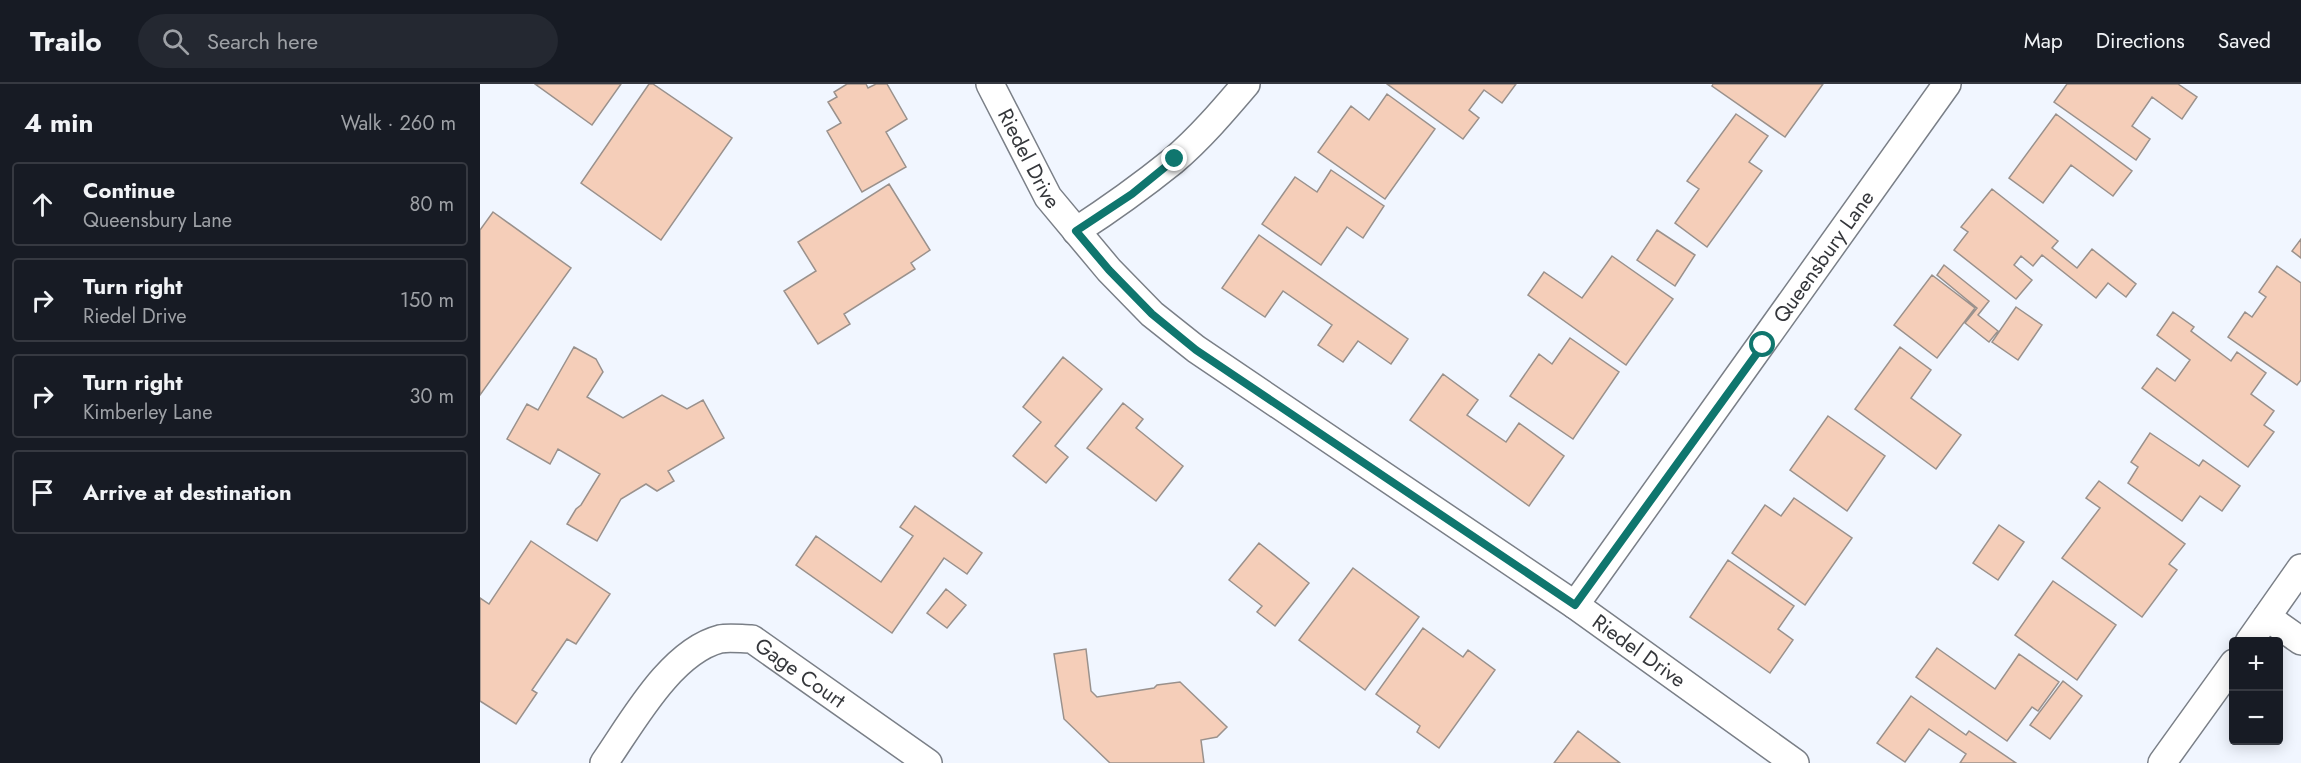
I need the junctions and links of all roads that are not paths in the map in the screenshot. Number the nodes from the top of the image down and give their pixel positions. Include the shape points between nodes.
1 (990, 84) edge
2 (1246, 84) edge
3 (1947, 84) edge
4 (1076, 231) junction
5 (2301, 568) edge
6 (1575, 605) junction
7 (2267, 617) junction
8 (2253, 637) edge
9 (2301, 641) edge
10 (2229, 670) edge
11 (604, 763) edge
12 (928, 763) edge
13 (1795, 763) edge
14 (2162, 763) edge

1 - 4 street, Riedel Drive via 1048,197
2 - 4 street via 1175,159 1132,194
3 - 6 street, Queensbury Lane
4 - 6 street, Riedel Drive via 1152,314 1196,350
5 - 7 street
6 - 13 street, Riedel Drive
7 - 8 street
7 - 9 street
10 - 14 street
11 - 12 street, Gage Court via 653,692 689,653 721,639 752,639

